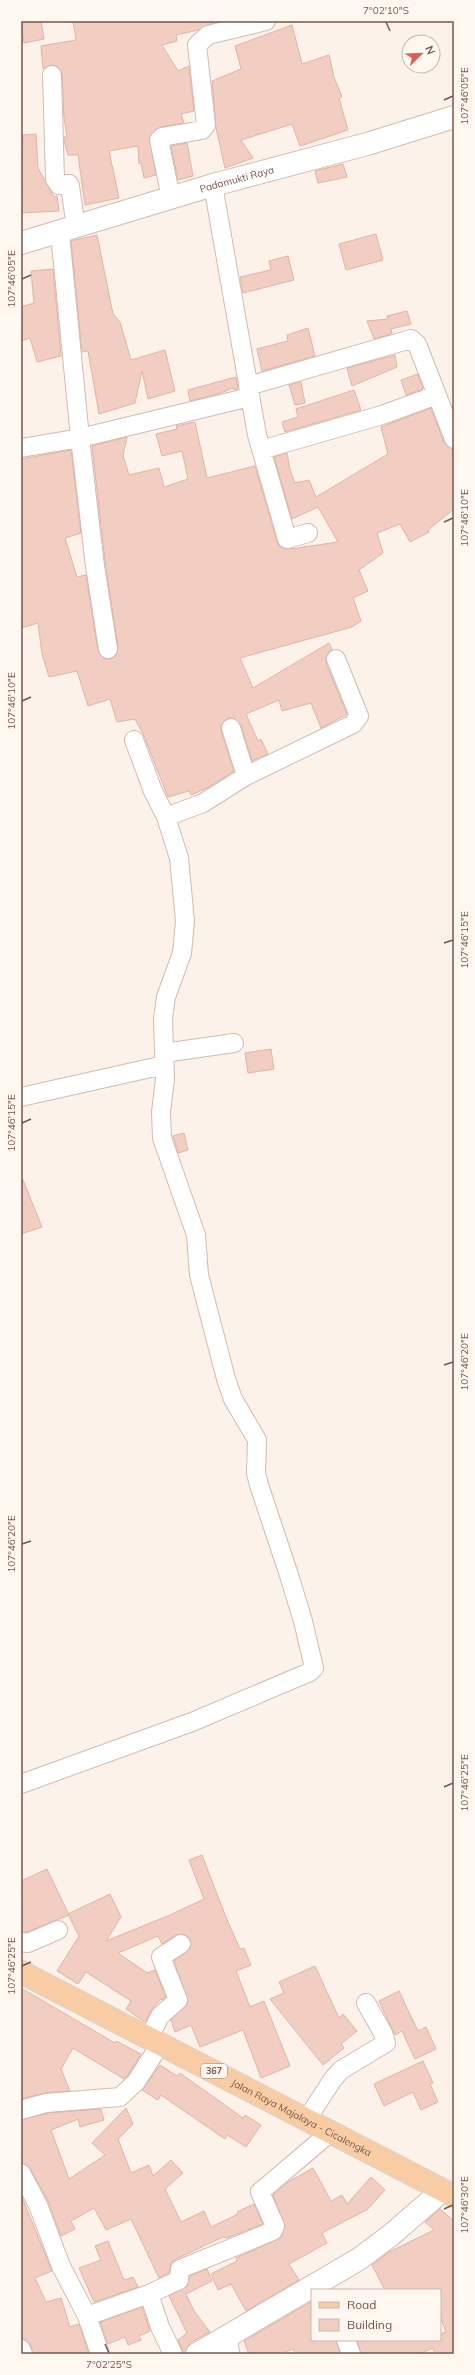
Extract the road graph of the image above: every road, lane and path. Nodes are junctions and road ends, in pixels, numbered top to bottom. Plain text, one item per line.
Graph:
1 (266, 21) edge
2 (52, 74) dead end
3 (454, 117) edge
4 (214, 185) junction
5 (171, 198) junction
6 (68, 230) junction
7 (21, 243) edge
8 (249, 392) junction
9 (437, 395) junction
10 (80, 438) junction
11 (454, 439) edge
12 (21, 448) edge
13 (261, 450) junction
14 (308, 533) dead end
15 (108, 649) dead end
16 (336, 659) dead end
17 (231, 728) dead end
18 (134, 740) dead end
19 (246, 776) junction
20 (166, 817) junction
21 (234, 1043) dead end
22 (164, 1059) junction
23 (21, 1097) edge
24 (21, 1784) edge
25 (58, 1930) dead end
26 (21, 1942) edge
27 (181, 1944) dead end
28 (21, 1972) edge
29 (366, 2003) dead end
30 (155, 2040) junction
31 (21, 2110) edge
32 (307, 2119) junction
33 (332, 2131) junction
34 (21, 2173) edge
35 (444, 2190) edge
36 (27, 2200) edge
37 (326, 2285) edge
38 (149, 2294) junction
39 (311, 2294) edge
40 (87, 2316) junction
41 (166, 2341) edge
42 (346, 2341) edge
43 (229, 2345) edge
44 (21, 2349) edge
45 (23, 2354) edge
46 (100, 2354) edge
47 (197, 2354) edge
48 (351, 2354) edge

1 - 5 street
2 - 6 street
3 - 4 street, Padamukti Raya
4 - 5 street, Padamukti Raya
4 - 8 street
5 - 6 street, Padamukti Raya
6 - 7 street, Padamukti Raya
6 - 10 street
8 - 9 street
8 - 10 street
8 - 13 street
9 - 11 street
9 - 13 street
10 - 12 street
10 - 15 street
13 - 14 street
16 - 19 street
17 - 19 street
18 - 20 street
19 - 20 street
20 - 22 street
21 - 22 street
22 - 23 street
22 - 24 street
25 - 26 street
27 - 30 street
28 - 30 main road, Jalan Raya Majalaya - Cicalengka / 367
29 - 32 street
30 - 31 street
30 - 32 main road, Jalan Raya Majalaya - Cicalengka / 367
32 - 33 main road, Jalan Raya Majalaya - Cicalengka / 367
33 - 35 main road, Jalan Raya Majalaya - Cicalengka / 367
33 - 38 street
34 - 36 street
35 - 37 street
36 - 40 street
38 - 40 street
38 - 41 street
39 - 43 street
40 - 46 street
42 - 48 street
43 - 47 street
44 - 45 street

